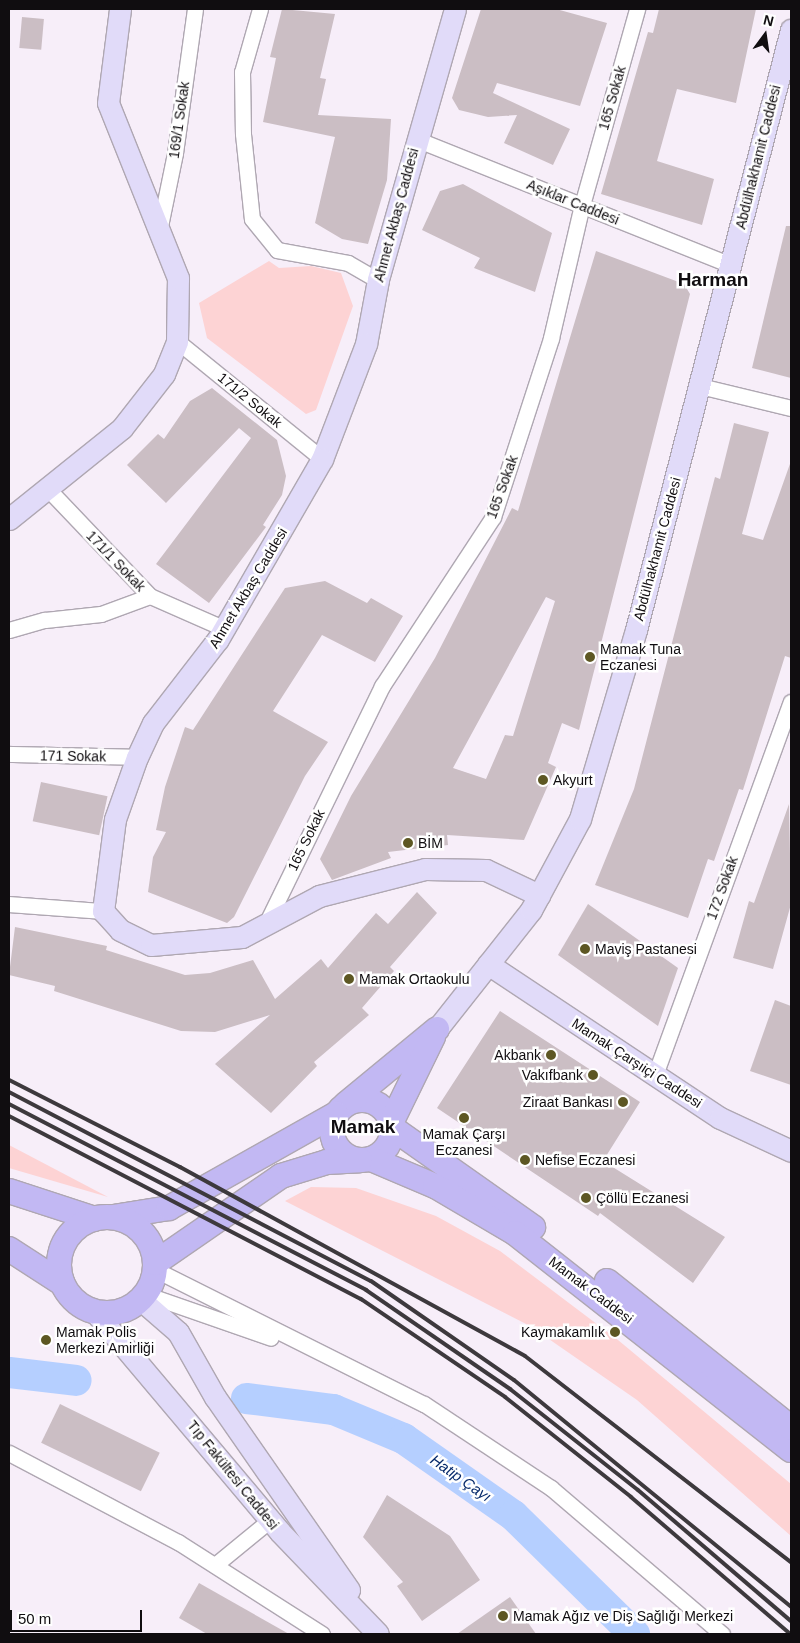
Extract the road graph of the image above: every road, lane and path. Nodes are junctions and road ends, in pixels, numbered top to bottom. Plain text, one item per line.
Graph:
1 (120, 9) edge
2 (195, 9) edge
3 (260, 9) edge
4 (455, 9) edge
5 (638, 9) edge
6 (791, 30) edge
7 (784, 82) edge
8 (416, 138) junction
9 (582, 205) junction
10 (159, 231) junction
11 (731, 265) junction
12 (378, 280) junction
13 (177, 341) junction
14 (700, 386) junction
15 (791, 408) edge
16 (322, 459) junction
17 (48, 489) junction
18 (9, 519) edge
19 (150, 596) junction
20 (223, 628) junction
21 (9, 630) edge
22 (791, 702) edge
23 (9, 754) edge
24 (137, 757) junction
25 (539, 895) junction
26 (9, 904) edge
27 (103, 911) junction
28 (266, 924) junction
29 (488, 964) junction
30 (437, 1029) junction
31 (655, 1075) junction
32 (340, 1110) junction
33 (391, 1125) junction
34 (791, 1151) edge
35 (366, 1160) junction
36 (9, 1191) edge
37 (103, 1218) junction
38 (9, 1249) edge
39 (154, 1266) junction
40 (62, 1284) junction
41 (143, 1296) junction
42 (94, 1311) junction
43 (324, 1356) junction
44 (791, 1428) edge
45 (791, 1450) edge
46 (9, 1453) edge
47 (270, 1520) junction
48 (215, 1565) junction
49 (322, 1634) edge
50 (378, 1634) edge
51 (722, 1634) edge

1 - 10 main road
2 - 10 street, 169/1 Sokak
3 - 12 street
4 - 8 main road, Ahmet Akbaş Caddesi
5 - 9 street, 165 Sokak
6 - 7 main road, Abdülhakhamit Caddesi
7 - 11 main road, Abdülhakhamit Caddesi
8 - 9 street, Aşıklar Caddesi
8 - 12 main road, Ahmet Akbaş Caddesi
9 - 11 street, Aşıklar Caddesi
9 - 28 street, 165 Sokak
10 - 13 main road
11 - 14 main road, Abdülhakhamit Caddesi
12 - 16 main road, Ahmet Akbaş Caddesi
13 - 16 street, 171/2 Sokak
13 - 17 main road
14 - 15 street
14 - 25 main road, Abdülhakhamit Caddesi
16 - 20 main road, Ahmet Akbaş Caddesi
17 - 18 main road
17 - 19 street, 171/1 Sokak
19 - 20 street, 171/1 Sokak
19 - 21 street
20 - 24 main road, Ahmet Akbaş Caddesi
22 - 31 street, 172 Sokak
23 - 24 street, 171 Sokak
24 - 27 main road, Ahmet Akbaş Caddesi
25 - 28 main road
25 - 29 main road, Abdülhakhamit Caddesi
26 - 27 street
27 - 28 main road
29 - 30 main road, Abdülhakhamit Caddesi
29 - 31 main road, Mamak Çarşıiçi Caddesi
30 - 32 main road
30 - 33 main road
31 - 34 main road, Mamak Çarşıiçi Caddesi
32 - 33 main road
32 - 35 main road
32 - 37 main road
33 - 35 main road
33 - 44 main road, Mamak Caddesi
35 - 39 main road, Mamak Caddesi
35 - 45 main road, Mamak Caddesi
36 - 37 main road
37 - 39 main road
37 - 40 main road
38 - 40 main road
39 - 41 main road
39 - 43 street
40 - 42 main road
41 - 42 main road
41 - 43 street
41 - 50 main road, Tıp Fakültesi Caddesi
42 - 47 main road, Tıp Fakültesi Caddesi
43 - 51 street
46 - 48 street
47 - 48 street
47 - 50 main road, Tıp Fakültesi Caddesi
48 - 49 street

